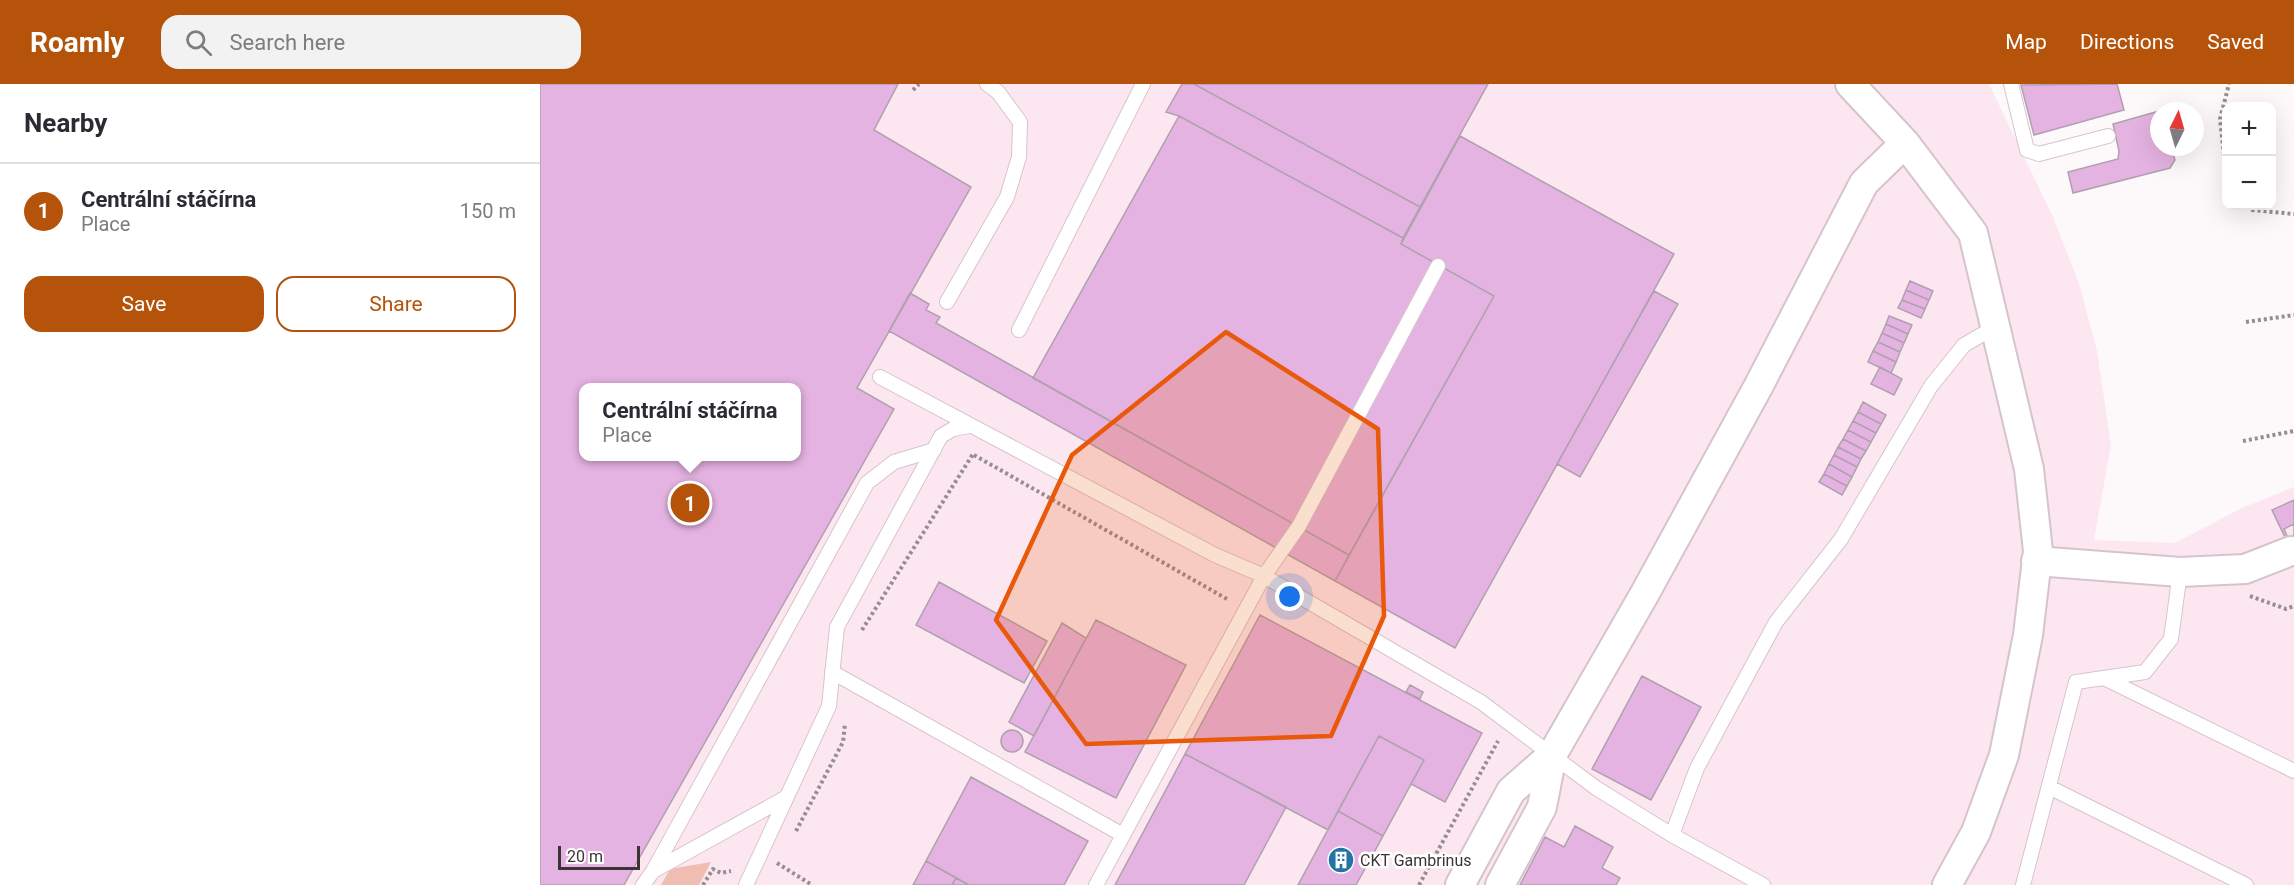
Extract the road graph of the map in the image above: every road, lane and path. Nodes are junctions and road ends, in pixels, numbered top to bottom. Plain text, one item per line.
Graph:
1 (919, 84) edge
2 (987, 84) edge
3 (1143, 84) edge
4 (1850, 84) edge
5 (2011, 84) edge
6 (2229, 84) edge
7 (913, 90) dead end
8 (2108, 136) dead end
9 (1905, 144) junction
10 (2224, 156) edge
11 (2252, 210) edge
12 (2294, 214) edge
13 (1438, 266) dead end
14 (946, 302) dead end
15 (2294, 315) edge
16 (2246, 322) dead end
17 (1995, 327) junction
18 (1019, 330) dead end
19 (880, 377) dead end
20 (969, 426) junction
21 (2294, 431) edge
22 (2243, 441) dead end
23 (934, 450) junction
24 (974, 455) dead end
25 (2291, 551) dead end
26 (2036, 561) junction
27 (2180, 572) junction
28 (1264, 576) junction
29 (2244, 594) dead end
30 (1248, 604) junction
31 (2294, 606) edge
32 (832, 672) junction
33 (2104, 678) junction
34 (1492, 731) dead end
35 (1552, 755) junction
36 (2294, 771) edge
37 (2049, 787) junction
38 (787, 797) junction
39 (1123, 835) junction
40 (1672, 835) junction
41 (779, 864) dead end
42 (653, 871) junction
43 (643, 885) edge
44 (746, 885) edge
45 (812, 885) edge
46 (1096, 885) edge
47 (1419, 885) edge
48 (1460, 885) edge
49 (1500, 885) edge
50 (1763, 885) edge
51 (1947, 885) edge
52 (2023, 885) edge
53 (2246, 885) edge

1 - 7 path
2 - 14 lane
3 - 18 lane
4 - 9 street
5 - 8 lane
6 - 10 path
9 - 17 street
9 - 35 street
11 - 12 path
13 - 28 lane
15 - 16 path
17 - 26 street
17 - 40 lane
19 - 20 lane
20 - 23 lane
20 - 28 lane
21 - 22 path
23 - 32 lane
23 - 42 lane
24 - 30 path
25 - 27 street
26 - 27 street
26 - 51 street
27 - 33 lane
28 - 30 lane
28 - 35 lane
29 - 31 path
30 - 39 lane
32 - 38 lane
32 - 39 lane
33 - 36 lane
33 - 37 lane
34 - 47 path
35 - 40 lane
35 - 48 street
35 - 49 street
37 - 52 lane
37 - 53 lane
38 - 42 lane
38 - 44 lane
39 - 46 lane
40 - 50 lane
41 - 45 path
42 - 43 lane

